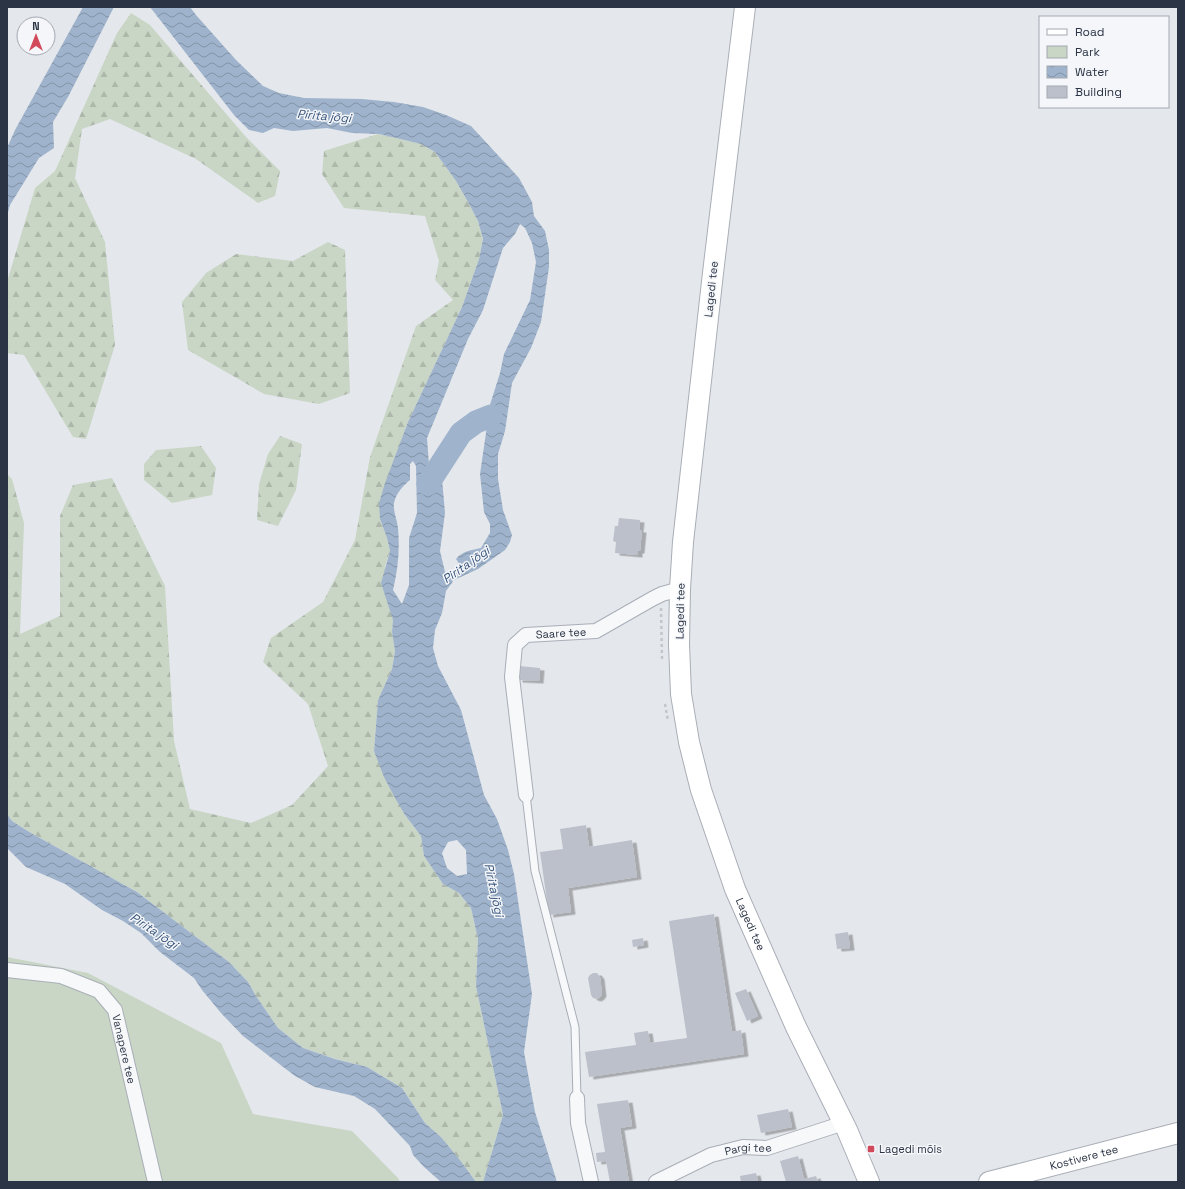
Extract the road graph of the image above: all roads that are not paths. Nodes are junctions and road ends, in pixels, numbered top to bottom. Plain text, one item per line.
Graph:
1 (746, 7) edge
2 (671, 591) junction
3 (526, 795) joint
4 (7, 970) edge
5 (577, 1098) joint
6 (844, 1123) junction
7 (1178, 1133) edge
8 (155, 1182) edge
9 (591, 1182) edge
10 (656, 1182) edge
11 (869, 1182) edge
12 (989, 1182) edge

1 - 2 street, Lagedi tee
2 - 3 street, Saare tee
2 - 6 street, Lagedi tee
3 - 5 lane
4 - 8 street, Vanapere tee
5 - 9 street
6 - 10 street, Pargi tee
6 - 11 street, Lagedi tee
7 - 12 street, Kostivere tee

